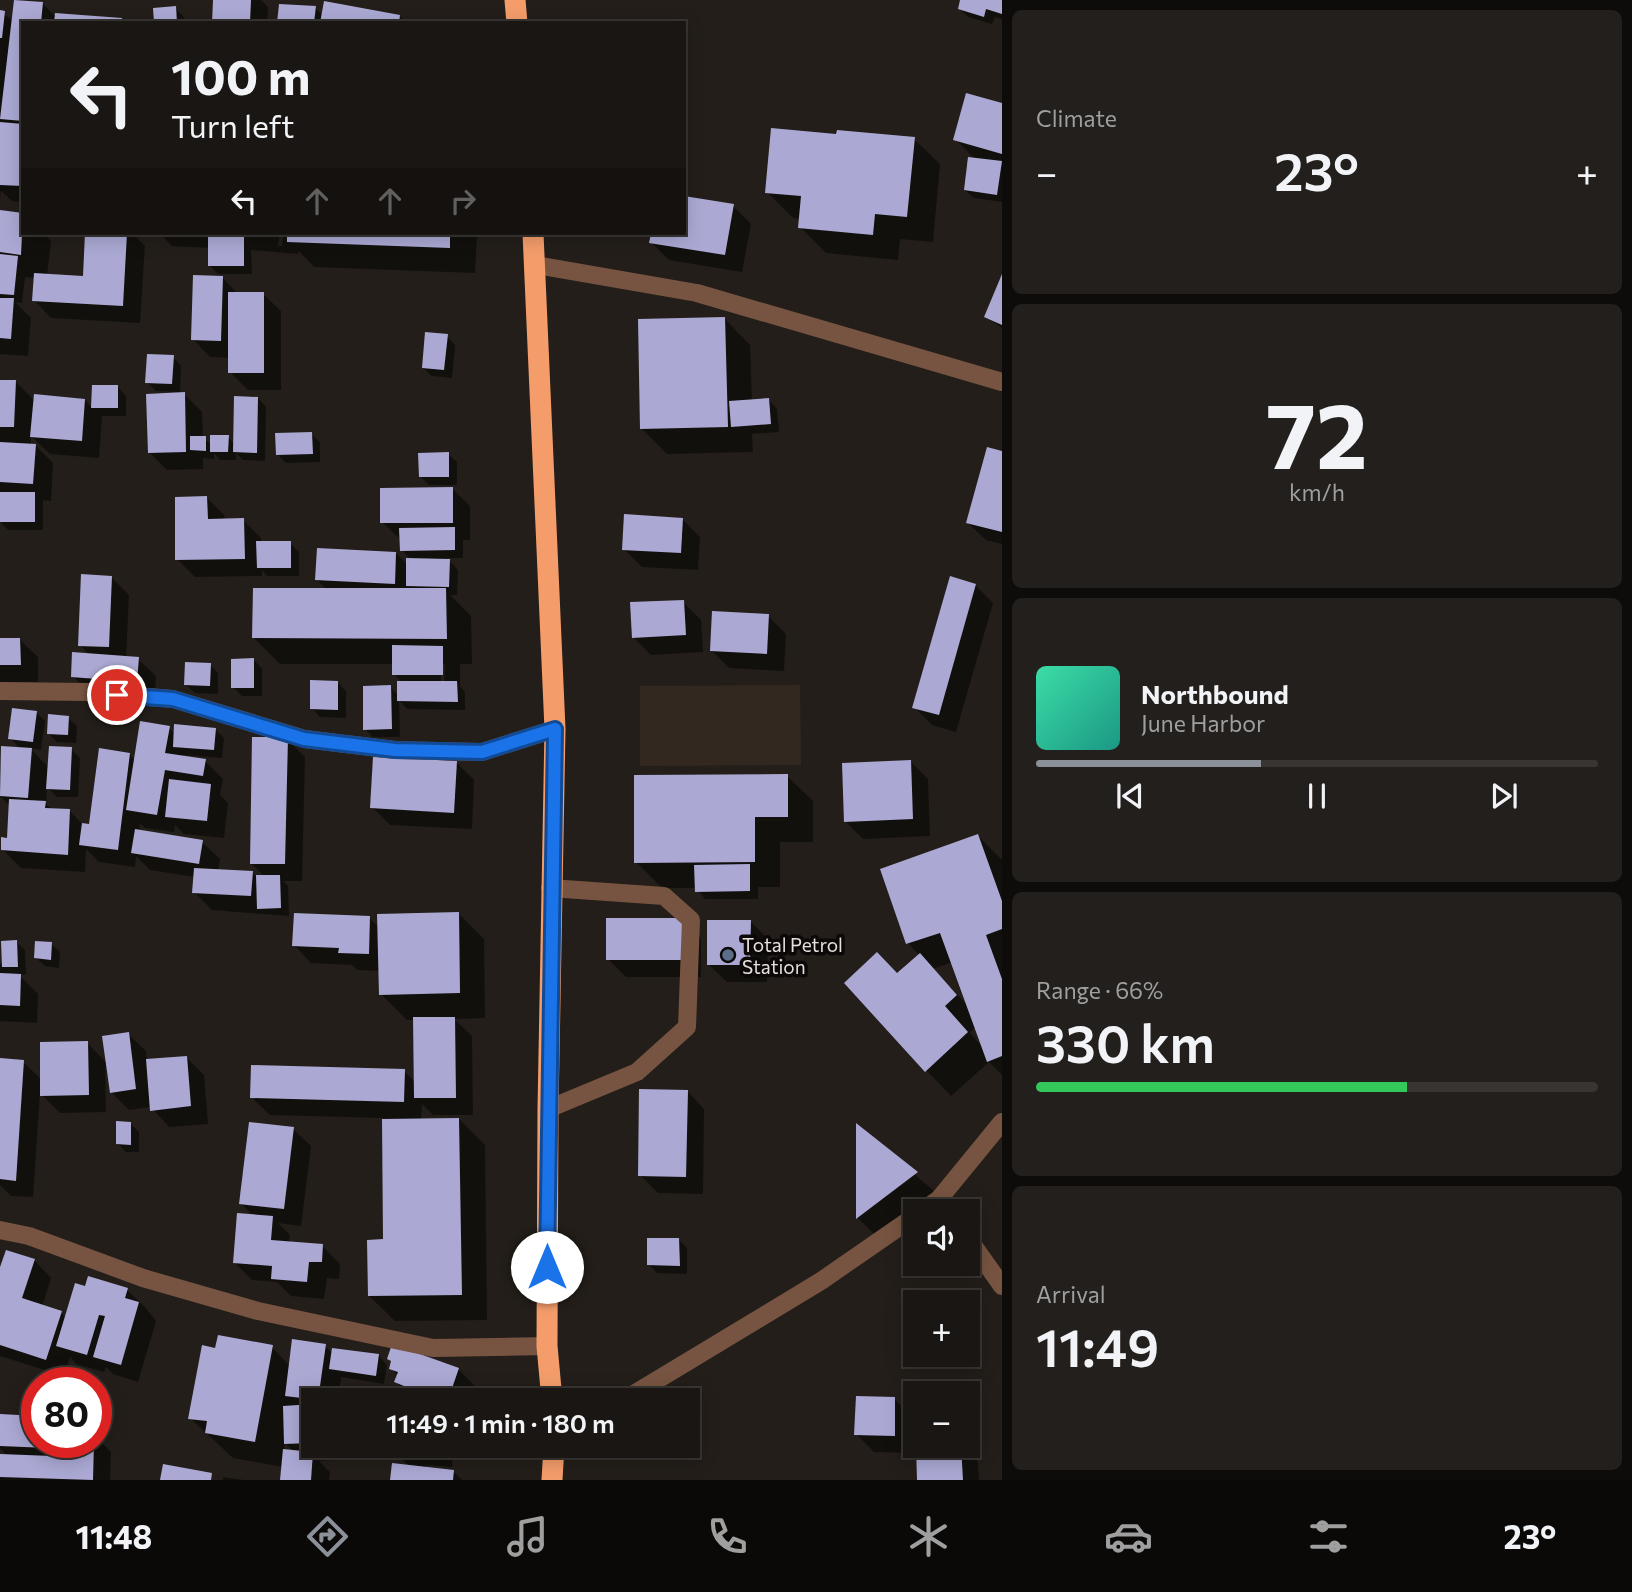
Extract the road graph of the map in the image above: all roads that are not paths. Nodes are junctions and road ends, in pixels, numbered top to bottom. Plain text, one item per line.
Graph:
1 (515, 0) edge
2 (517, 21) edge
3 (533, 235) edge
4 (536, 265) junction
5 (1002, 382) edge
6 (0, 691) edge
7 (555, 729) junction
8 (550, 888) junction
9 (548, 1109) junction
10 (1002, 1122) edge
11 (948, 1199) edge
12 (903, 1224) edge
13 (0, 1230) edge
14 (980, 1255) edge
15 (1002, 1286) edge
16 (547, 1346) junction
17 (551, 1388) edge
18 (644, 1388) edge
19 (553, 1458) edge
20 (552, 1480) edge

1 - 2 highway
3 - 4 highway
4 - 5 street
4 - 7 highway
6 - 7 street
7 - 8 highway
8 - 9 highway
8 - 9 street
9 - 16 highway
10 - 11 street
12 - 18 street
13 - 16 street
14 - 15 street
16 - 17 highway
19 - 20 highway

